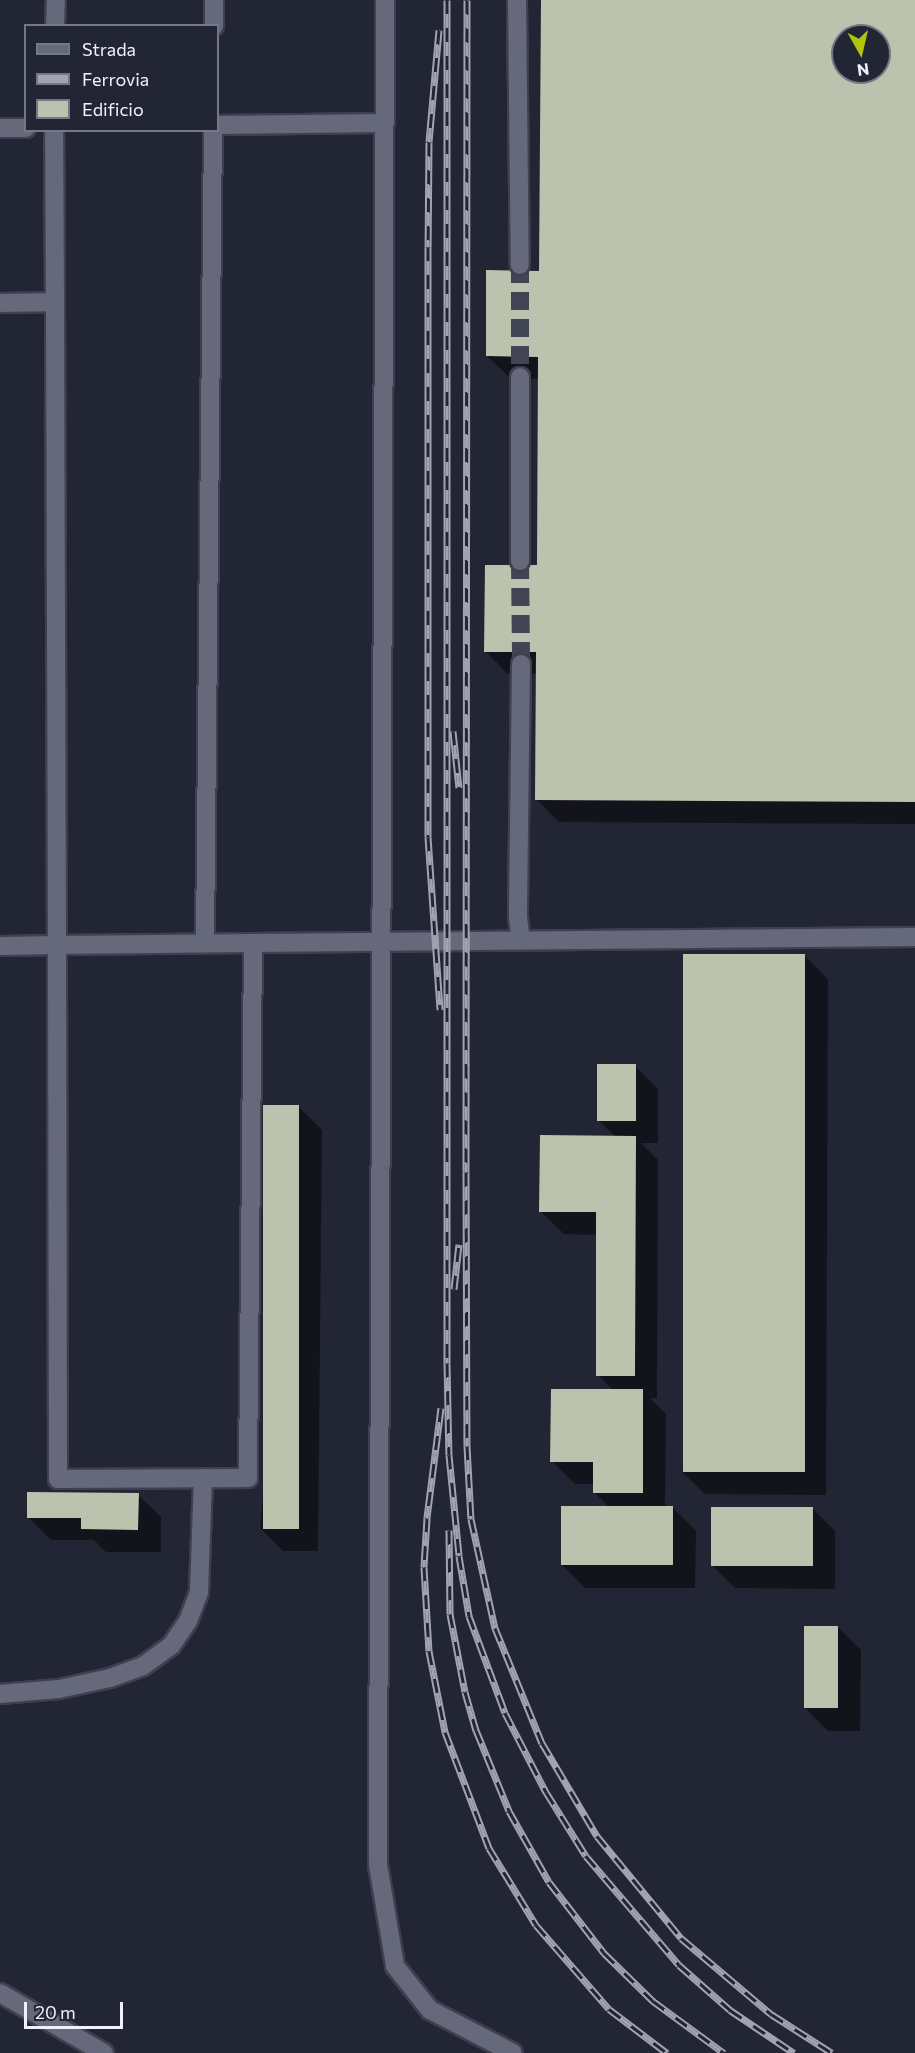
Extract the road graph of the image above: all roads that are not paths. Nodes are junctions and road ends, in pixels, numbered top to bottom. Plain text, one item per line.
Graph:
1 (56, 0) edge
2 (214, 0) edge
3 (385, 0) edge
4 (517, 0) edge
5 (55, 24) edge
6 (214, 24) edge
7 (384, 123) junction
8 (219, 125) edge
9 (0, 128) edge
10 (24, 128) edge
11 (54, 132) edge
12 (213, 132) edge
13 (519, 265) tunnel mouth
14 (55, 302) junction
15 (0, 303) edge
16 (520, 377) tunnel mouth
17 (520, 561) tunnel mouth
18 (520, 664) tunnel mouth
19 (915, 937) edge
20 (521, 940) junction
21 (382, 942) junction
22 (205, 943) junction
23 (253, 943) junction
24 (57, 945) junction
25 (0, 946) edge
26 (203, 1478) junction
27 (0, 1694) edge
28 (0, 1993) edge
29 (104, 2053) edge
30 (513, 2053) edge

1 - 5 street
2 - 6 street
3 - 7 street
4 - 13 street
7 - 8 street
7 - 21 street
9 - 10 street
11 - 14 street
12 - 22 street
14 - 15 street
14 - 24 street
16 - 17 street
18 - 20 street
19 - 20 street
20 - 21 street
21 - 23 street
21 - 30 street
22 - 23 street
22 - 24 street
23 - 26 street
24 - 25 street
24 - 26 street
26 - 27 street
28 - 29 street

